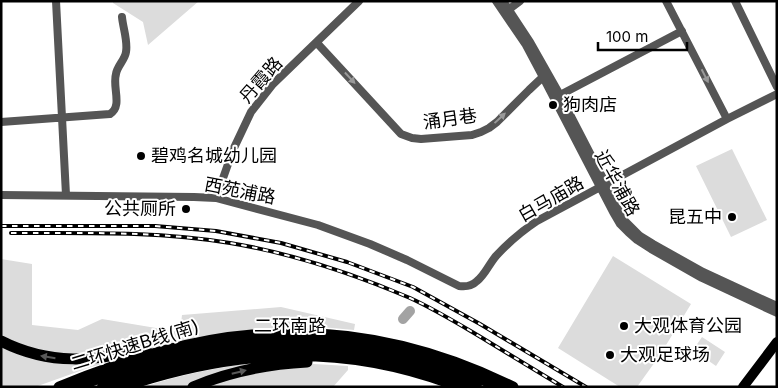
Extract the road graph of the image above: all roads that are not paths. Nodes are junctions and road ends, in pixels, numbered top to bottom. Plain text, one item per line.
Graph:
1 (56, 1) edge
2 (359, 1) edge
3 (496, 1) edge
4 (502, 1) edge
5 (520, 1) edge
6 (666, 1) edge
7 (735, 1) edge
8 (508, 10) junction
9 (122, 17) dead end
10 (682, 31) junction
11 (316, 43) junction
12 (545, 75) junction
13 (777, 87) edge
14 (777, 94) edge
15 (560, 95) junction
16 (62, 118) junction
17 (727, 119) junction
18 (1, 122) edge
19 (603, 186) junction
20 (1, 195) edge
21 (66, 195) junction
22 (216, 198) junction
23 (459, 286) joint
24 (777, 306) edge
25 (777, 313) edge
26 (252, 335) junction
27 (1, 341) edge
28 (777, 342) edge
29 (413, 371) junction
30 (78, 386) edge
31 (104, 386) edge
32 (59, 387) edge
33 (122, 387) edge
34 (192, 387) edge
35 (460, 387) edge
36 (477, 387) edge
37 (498, 387) edge
38 (513, 387) edge
39 (744, 387) edge

1 - 16 street
2 - 11 street, 丹霞路
3 - 12 street, 近华浦路
4 - 8 street, 近华浦路
5 - 8 street
6 - 10 street
7 - 13 street
8 - 12 street, 近华浦路
9 - 16 street
10 - 15 street
10 -> 17 street
11 -> 12 street, 涌月巷
11 - 22 street, 丹霞路
12 - 15 street, 近华浦路
12 - 19 street, 近华浦路
14 - 17 street, 白马庙路
15 - 19 street, 近华浦路
16 - 18 street
16 - 21 street
17 - 19 street, 白马庙路
19 - 23 street, 白马庙路
19 - 24 street, 近华浦路
19 - 25 street, 近华浦路
20 - 21 street, 西苑浦路
21 - 22 street, 西苑浦路
22 - 23 street, 西苑浦路
26 -> 27 highway
26 - 32 highway, 二环快速B线(南)
26 - 38 highway, 二环快速B线(南)
28 - 39 main road
29 - 33 highway
34 -> 29 highway
29 - 35 highway
30 - 37 main road, 二环南路
31 - 36 main road, 二环南路

